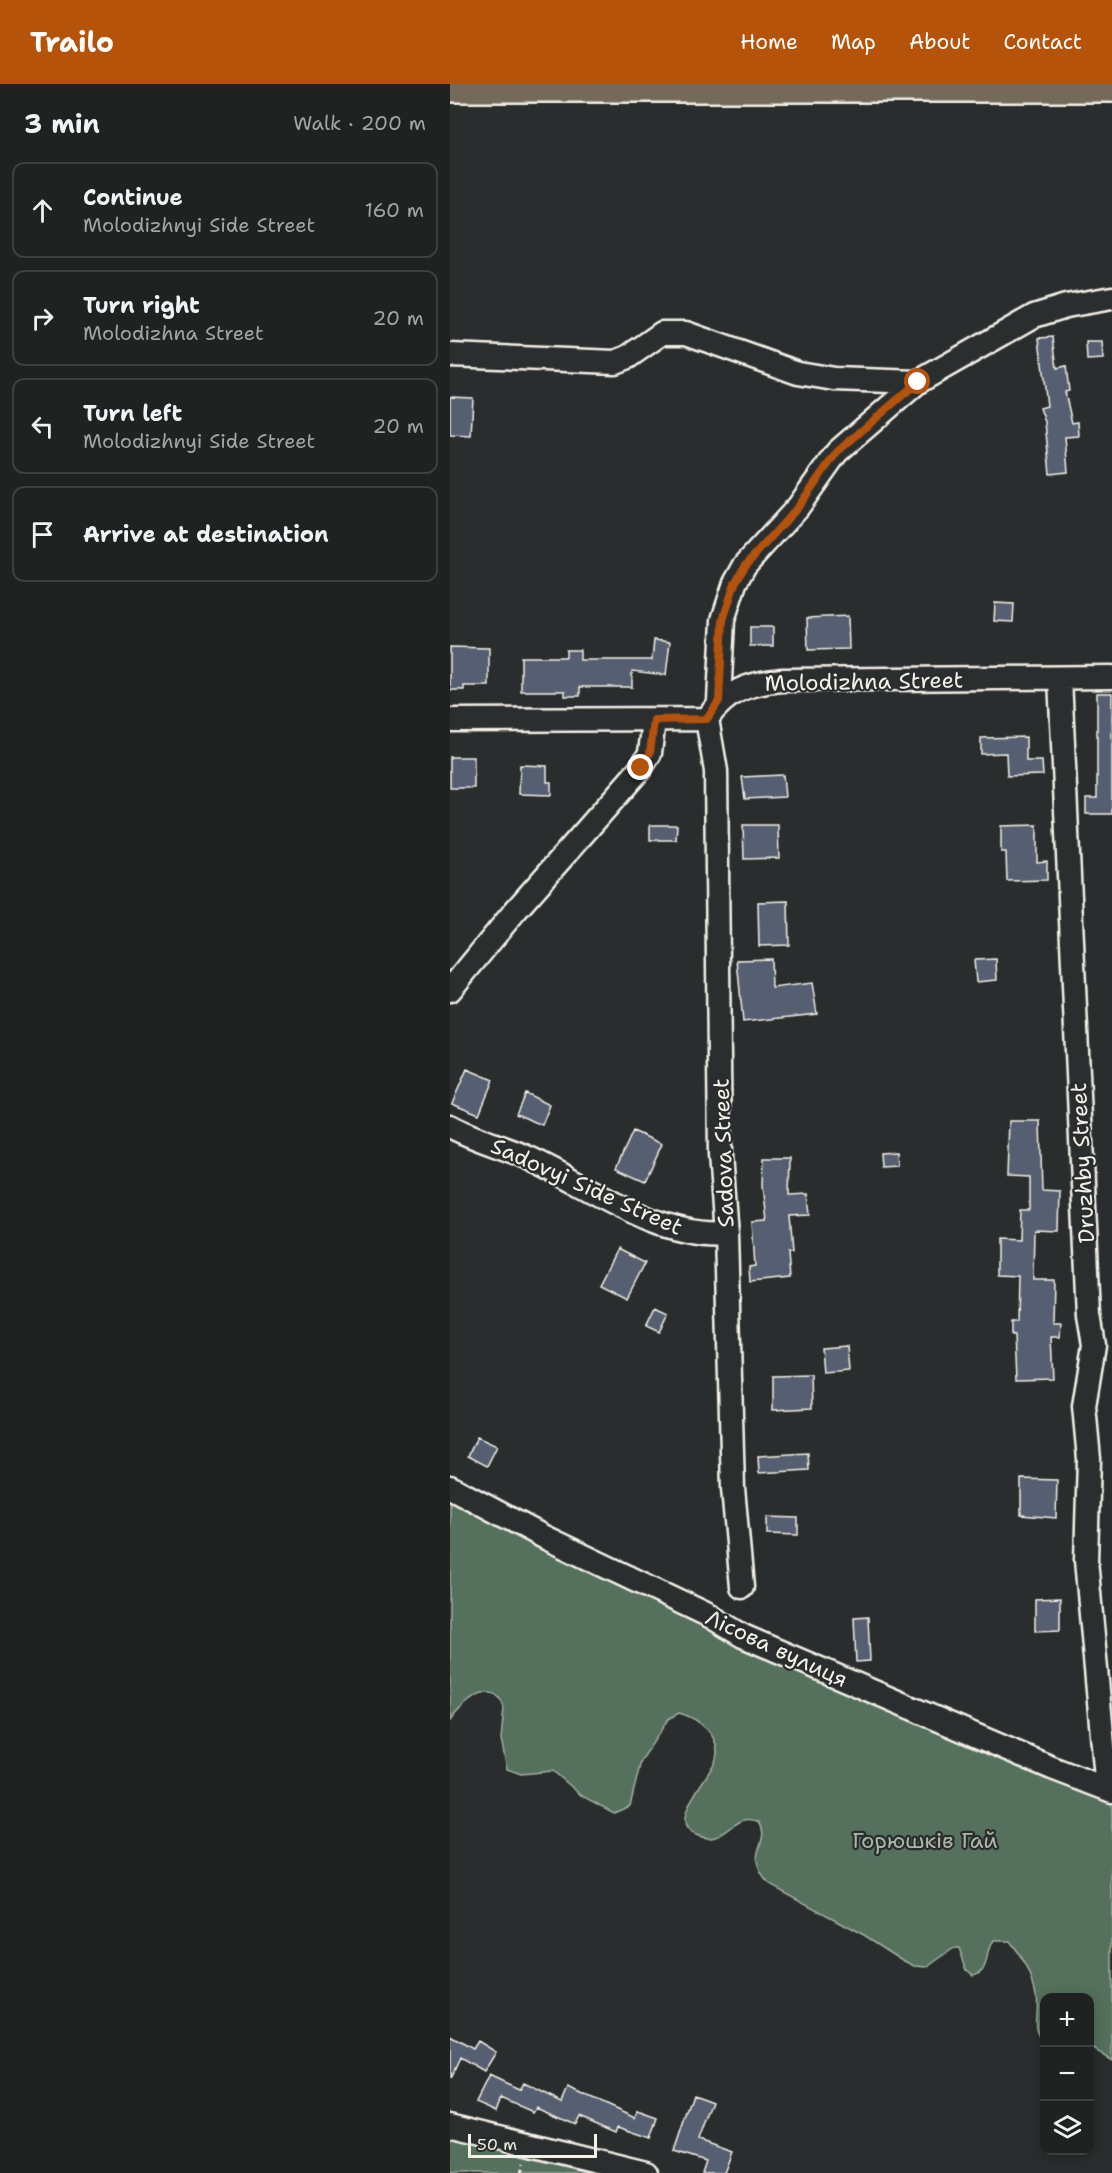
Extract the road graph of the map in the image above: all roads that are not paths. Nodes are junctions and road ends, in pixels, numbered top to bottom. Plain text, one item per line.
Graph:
1 (450, 85) edge
2 (1112, 85) edge
3 (1112, 298) edge
4 (450, 356) edge
5 (918, 382) junction
6 (1112, 677) edge
7 (1060, 678) junction
8 (713, 710) junction
9 (450, 720) edge
10 (654, 720) junction
11 (450, 990) edge
12 (450, 1126) edge
13 (726, 1233) junction
14 (450, 1487) edge
15 (742, 1587) dead end
16 (1109, 1790) edge
17 (450, 2125) edge
18 (646, 2173) edge

1 - 2 highway
3 - 5 street, Sadova Street
4 - 5 street
5 - 8 street, Sadova Street
6 - 7 street, Molodizhna Street
7 - 8 street, Molodizhna Street
7 - 16 street, Druzhby Street
8 - 10 street, Molodizhna Street
8 - 13 street, Sadova Street
9 - 10 street, Molodizhna Street
10 - 11 street
12 - 13 street, Sadovyi Side Street
13 - 15 street, Sadova Street
14 - 16 street, Лісова вулиця
17 - 18 street

